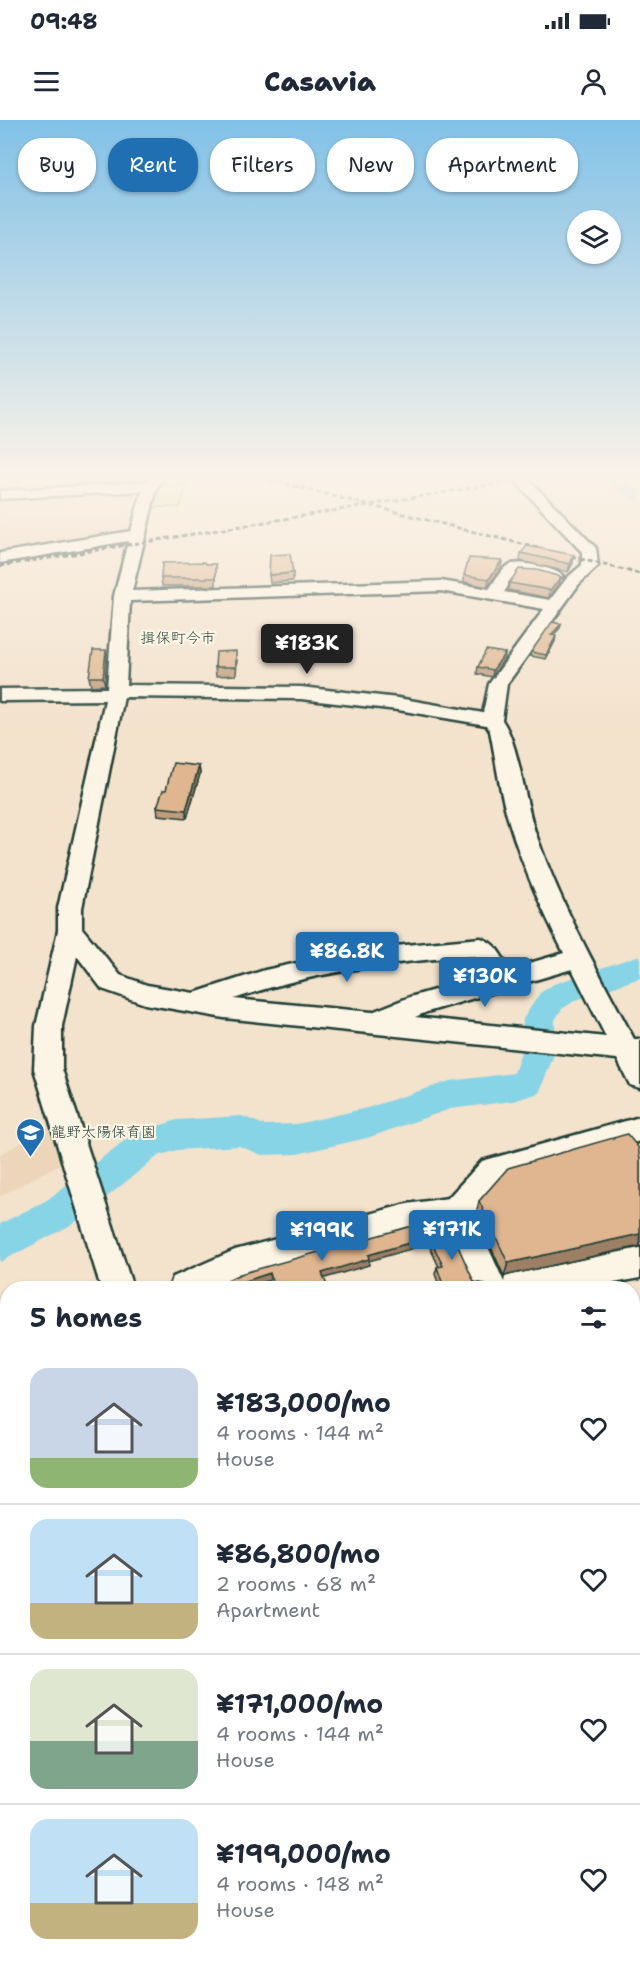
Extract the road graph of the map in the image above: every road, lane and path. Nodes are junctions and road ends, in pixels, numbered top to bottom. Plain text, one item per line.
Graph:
1 (130, 564) edge
2 (590, 564) edge
3 (573, 581) junction
4 (494, 594) junction
5 (122, 596) junction
6 (555, 606) junction
7 (116, 693) junction
8 (0, 695) edge
9 (492, 720) junction
10 (70, 930) junction
11 (579, 958) junction
12 (502, 980) junction
13 (196, 1003) junction
14 (378, 1021) junction
15 (633, 1050) edge
16 (640, 1077) edge
17 (640, 1129) edge
18 (456, 1211) junction
19 (640, 1263) edge
20 (115, 1281) edge
21 (200, 1281) edge
22 (487, 1281) edge
23 (551, 1281) edge

1 - 5 street
2 - 3 street
3 - 4 street
3 - 6 street
4 - 5 street
4 - 6 street
5 - 7 street
6 - 9 street
7 - 8 street
7 - 9 street
7 - 10 street
9 - 11 street
10 - 13 street
10 - 20 street
11 - 12 street
11 - 15 street
12 - 13 street
12 - 14 street
13 - 14 street
14 - 15 street
15 - 16 street
17 - 18 street
18 - 21 street
18 - 22 street
19 - 23 street

